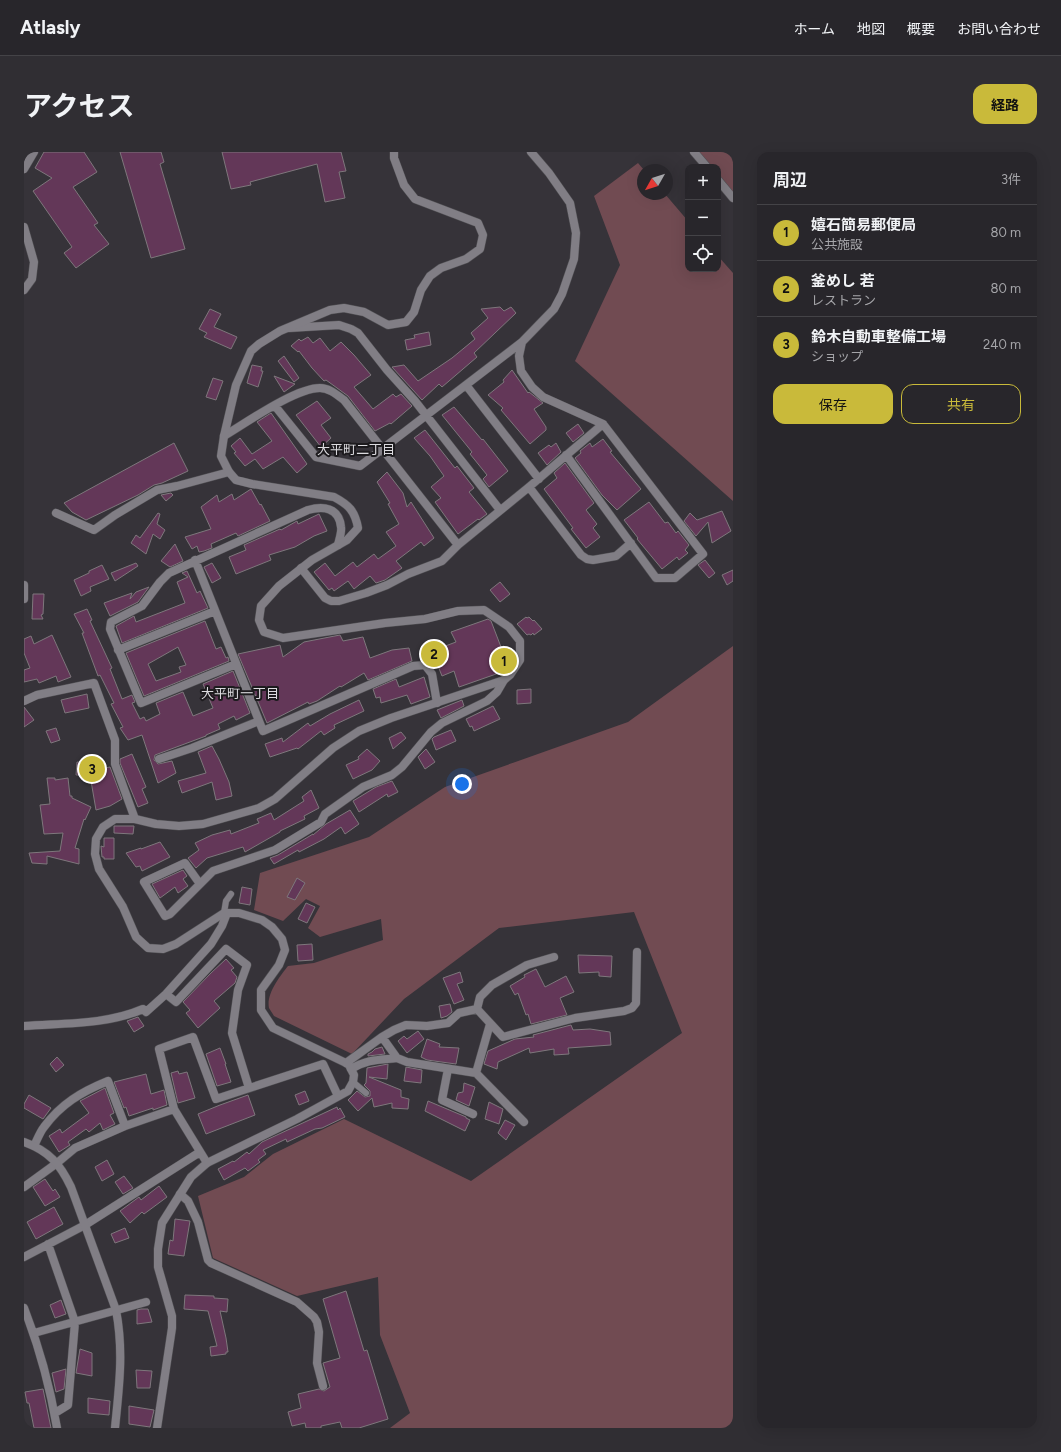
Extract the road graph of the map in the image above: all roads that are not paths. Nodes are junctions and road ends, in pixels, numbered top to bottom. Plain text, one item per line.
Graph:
1 (34, 152) edge
2 (394, 152) edge
3 (531, 152) edge
4 (694, 152) edge
5 (704, 164) edge
6 (24, 169) edge
7 (721, 184) edge
8 (733, 198) edge
9 (24, 227) edge
10 (24, 290) edge
11 (288, 328) junction
12 (522, 342) junction
13 (466, 385) junction
14 (274, 406) junction
15 (426, 416) junction
16 (602, 424) junction
17 (224, 436) junction
18 (383, 449) junction
19 (566, 455) junction
20 (229, 472) junction
21 (539, 479) junction
22 (529, 487) junction
23 (500, 510) junction
24 (56, 513) dead end
25 (631, 542) junction
26 (338, 545) junction
27 (458, 545) junction
28 (196, 560) junction
29 (301, 568) junction
30 (24, 585) edge
31 (24, 599) edge
32 (215, 611) junction
33 (118, 650) junction
34 (236, 664) junction
35 (504, 680) junction
36 (24, 701) edge
37 (437, 703) junction
38 (259, 720) junction
39 (159, 760) dead end
40 (135, 819) junction
41 (200, 884) junction
42 (231, 894) dead end
43 (225, 913) junction
44 (637, 952) dead end
45 (554, 957) dead end
46 (166, 994) junction
47 (477, 1009) junction
48 (490, 1024) junction
49 (24, 1026) edge
50 (382, 1037) junction
51 (397, 1058) junction
52 (348, 1066) junction
53 (448, 1069) junction
54 (476, 1073) junction
55 (353, 1082) junction
56 (249, 1088) junction
57 (366, 1093) dead end
58 (338, 1096) junction
59 (174, 1109) junction
60 (473, 1114) dead end
61 (524, 1122) dead end
62 (125, 1126) junction
63 (24, 1142) edge
64 (34, 1146) junction
65 (200, 1152) junction
66 (57, 1163) junction
67 (207, 1163) junction
68 (24, 1187) edge
69 (180, 1194) junction
70 (85, 1225) junction
71 (48, 1244) junction
72 (24, 1257) edge
73 (146, 1302) dead end
74 (24, 1308) edge
75 (116, 1310) junction
76 (76, 1322) junction
77 (34, 1333) junction
78 (323, 1386) dead end
79 (55, 1413) junction
80 (57, 1428) edge
81 (115, 1428) edge
82 (156, 1428) edge

1 - 6 street
2 - 11 street
3 - 12 street
4 - 5 street
7 - 8 street
9 - 10 street
11 - 15 street
11 - 17 street
12 - 13 street
12 - 16 street
13 - 15 street
13 - 21 street
14 - 17 street
14 - 18 street
14 - 18 street
15 - 18 street
15 - 23 street
16 - 19 street
16 - 25 street
17 - 20 street
18 - 27 street
19 - 21 street
19 - 25 street
20 - 24 street
20 - 26 street
21 - 22 street
22 - 23 street
22 - 25 street
23 - 27 street
26 - 28 street
26 - 29 street
27 - 29 street
28 - 32 street
28 - 33 street
29 - 35 street
30 - 31 street
32 - 33 street
32 - 34 street
33 - 34 street
34 - 38 street
35 - 37 street
35 - 41 street
36 - 40 street
37 - 38 street
37 - 40 street
38 - 39 street
40 - 43 street
41 - 41 street
42 - 43 lane
43 - 46 street
43 - 52 street
44 - 48 street
45 - 47 street
46 - 49 street
46 - 56 street
47 - 48 street
47 - 50 street
48 - 54 street
50 - 51 street
50 - 52 street
51 - 52 street
51 - 53 street
52 - 55 street
53 - 54 street
53 - 60 street
54 - 61 street
55 - 57 lane
55 - 58 street
56 - 58 street
56 - 59 street
58 - 67 street
59 - 62 street
59 - 65 street
62 - 64 street
62 - 66 street
63 - 64 street
64 - 66 street
65 - 67 street
65 - 70 street
66 - 68 street
66 - 70 street
67 - 69 street
69 - 78 street
69 - 82 street
70 - 71 street
70 - 75 street
71 - 72 street
71 - 76 street
73 - 75 street
74 - 77 street
75 - 76 street
75 - 81 street
76 - 77 street
76 - 79 street
77 - 79 street
79 - 80 street

